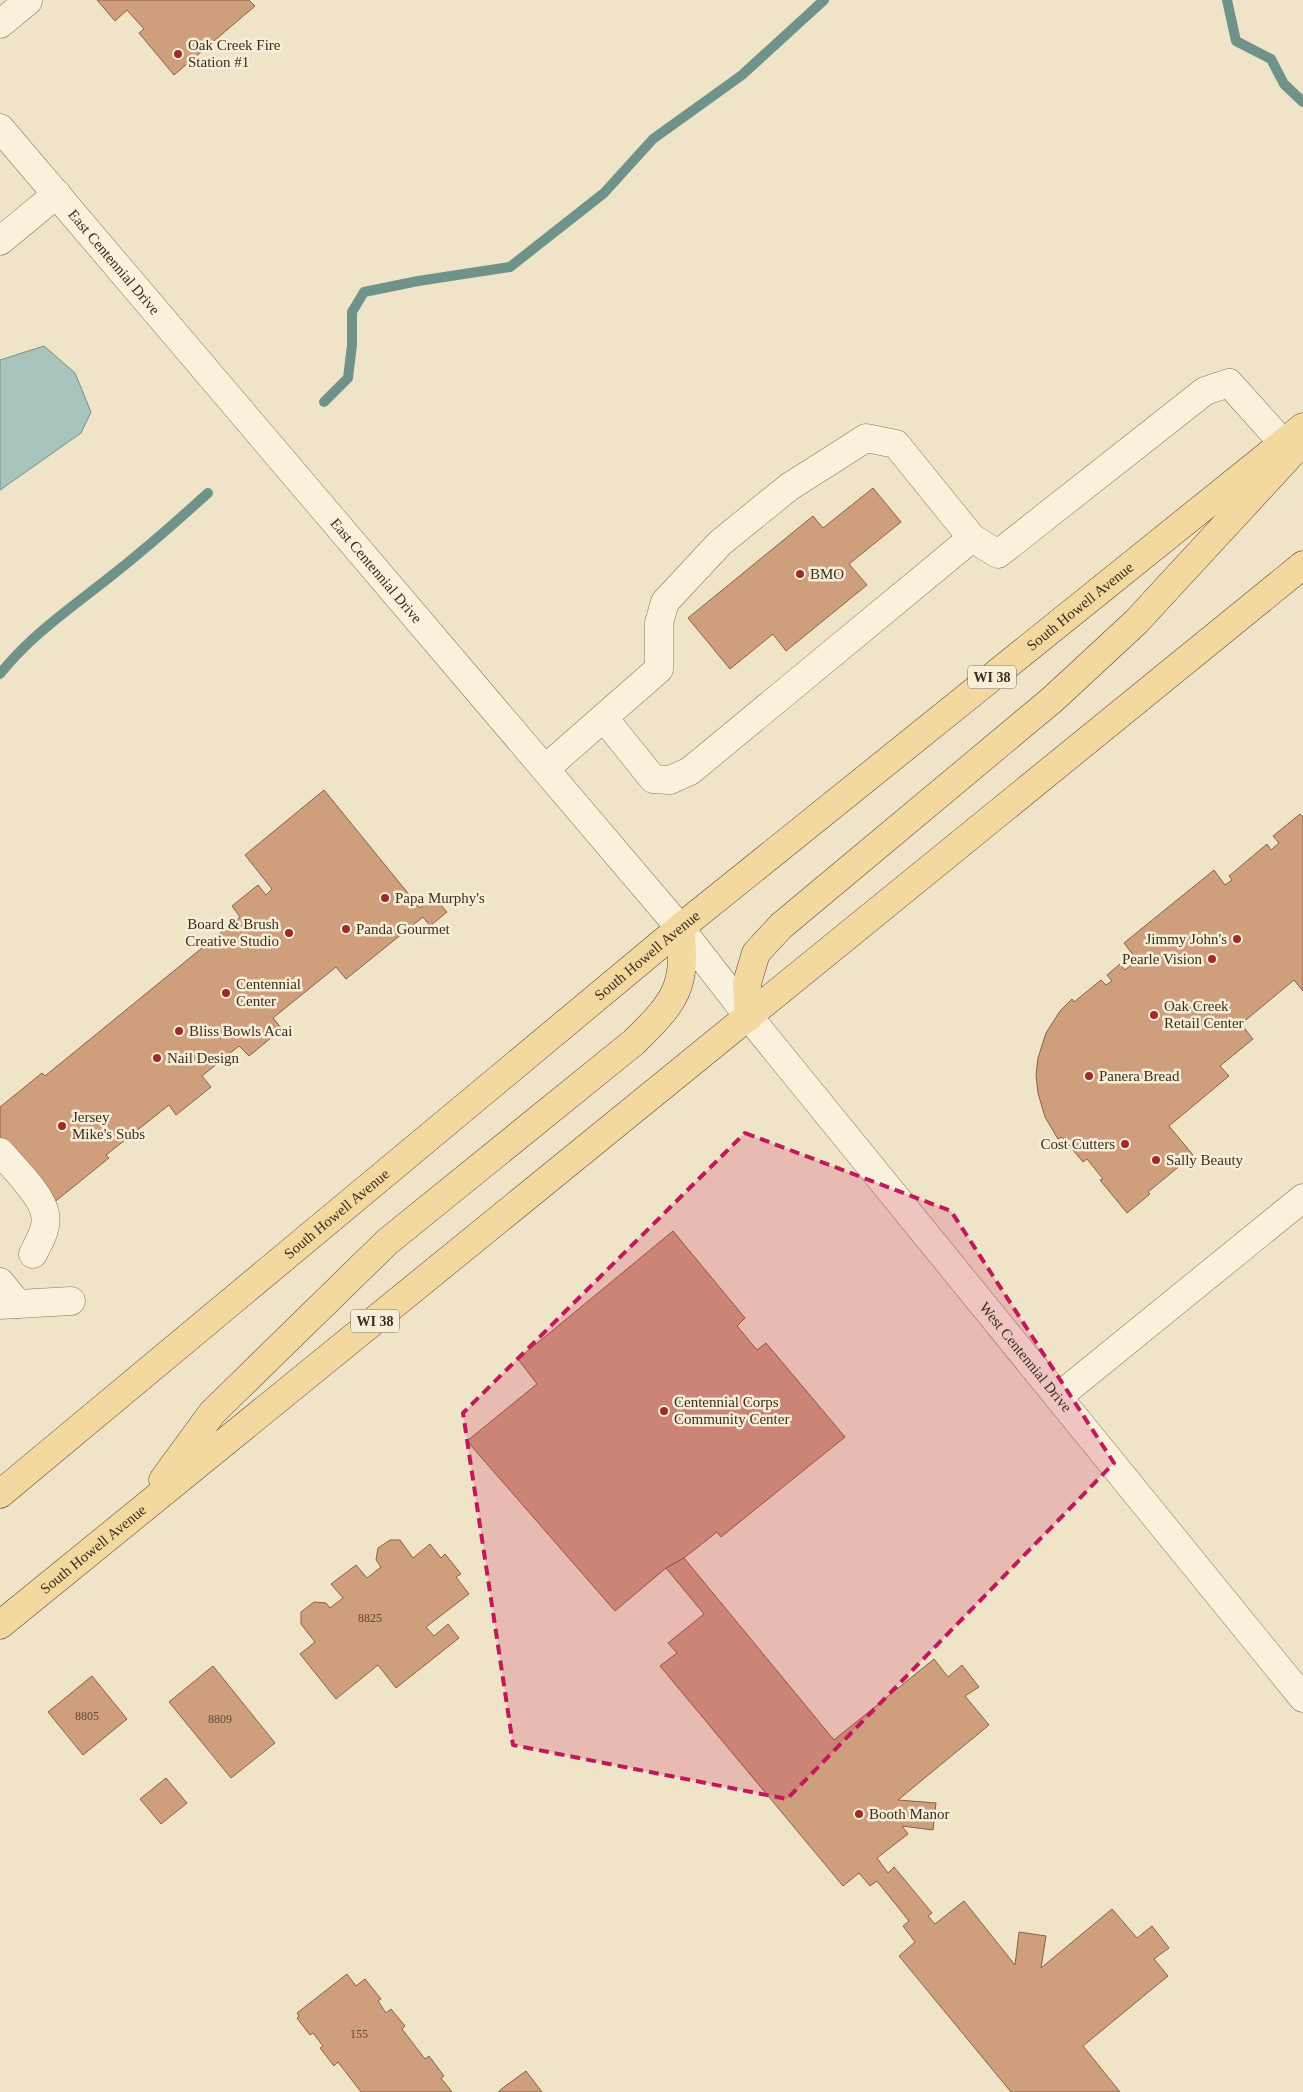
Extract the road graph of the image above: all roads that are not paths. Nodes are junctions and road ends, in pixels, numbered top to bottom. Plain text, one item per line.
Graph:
1 (28, 1) edge
2 (0, 24) edge
3 (0, 128) edge
4 (57, 194) junction
5 (0, 241) edge
6 (1295, 441) edge
7 (972, 538) junction
8 (1303, 565) edge
9 (604, 718) junction
10 (545, 769) junction
11 (680, 928) junction
12 (749, 1017) junction
13 (0, 1152) edge
14 (1303, 1198) edge
15 (33, 1254) dead end
16 (0, 1282) edge
17 (71, 1301) dead end
18 (9, 1304) edge
19 (1058, 1397) junction
20 (0, 1494) edge
21 (140, 1511) junction
22 (0, 1625) edge
23 (1303, 1698) edge

1 - 2 street
3 - 4 street, East Centennial Drive
4 - 5 street
4 - 10 street, East Centennial Drive
6 - 7 street
6 - 11 main road, South Howell Avenue / WI 38
6 - 12 main road
7 - 9 street
7 - 9 street
8 - 12 main road, South Howell Avenue / WI 38
9 - 10 street
10 - 11 street, East Centennial Drive
11 - 12 street, East Centennial Drive
11 - 20 main road, South Howell Avenue / WI 38
11 - 21 main road
12 - 19 street, West Centennial Drive
12 - 21 main road, South Howell Avenue / WI 38
13 - 15 street
14 - 19 street
16 - 18 street
17 - 18 street
19 - 23 street, West Centennial Drive
21 - 22 main road, South Howell Avenue / WI 38

